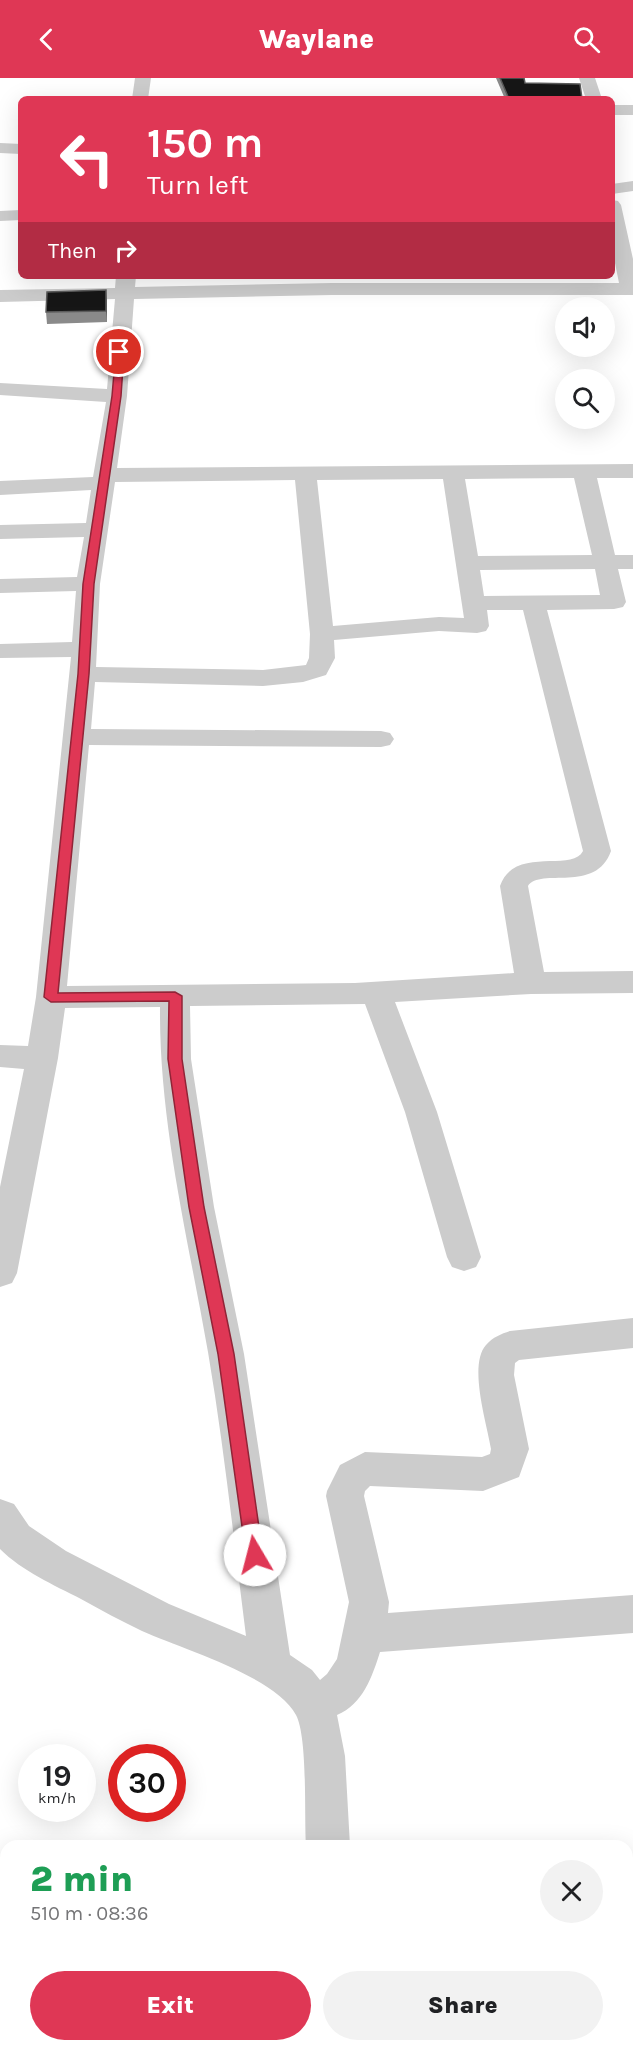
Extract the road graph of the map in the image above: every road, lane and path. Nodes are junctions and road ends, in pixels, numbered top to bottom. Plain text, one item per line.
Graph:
1 (143, 78) edge
2 (587, 78) edge
3 (140, 96) edge
4 (593, 96) edge
5 (615, 110) edge
6 (633, 110) edge
7 (633, 186) edge
8 (615, 189) edge
9 (18, 215) edge
10 (0, 216) edge
11 (615, 221) edge
12 (125, 285) edge
13 (632, 289) edge
14 (0, 296) edge
15 (0, 389) edge
16 (117, 396) junction
17 (453, 471) junction
18 (584, 471) junction
19 (633, 471) edge
20 (305, 473) junction
21 (105, 479) junction
22 (0, 488) edge
23 (95, 530) junction
24 (0, 532) edge
25 (605, 561) junction
26 (633, 562) edge
27 (468, 563) junction
28 (88, 584) junction
29 (0, 586) edge
30 (533, 602) junction
31 (474, 603) junction
32 (322, 634) junction
33 (0, 651) edge
34 (84, 662) junction
35 (75, 737) junction
36 (381, 739) dead end
37 (633, 982) edge
38 (531, 983) junction
39 (376, 993) junction
40 (175, 996) junction
41 (51, 997) junction
42 (0, 1056) edge
43 (42, 1058) junction
44 (464, 1257) dead end
45 (0, 1271) edge
46 (633, 1333) edge
47 (0, 1516) edge
48 (633, 1614) edge
49 (364, 1634) junction
50 (271, 1666) junction
51 (313, 1704) junction
52 (328, 1840) edge

1 - 3 street
2 - 4 street
5 - 6 street
7 - 8 street
9 - 10 street
11 - 13 street
12 - 13 street
12 - 14 street
12 - 16 street
15 - 16 street
16 - 21 street
17 - 18 street
17 - 20 street
17 - 27 street
18 - 19 street
18 - 25 street
20 - 21 street
20 - 32 street
21 - 22 street
21 - 23 street
23 - 24 street
23 - 28 street
25 - 26 street
25 - 27 street
25 - 30 street
27 - 31 street
28 - 29 street
28 - 34 street
30 - 31 street
30 - 38 street
31 - 32 street
32 - 34 street
33 - 34 street
34 - 35 street
35 - 36 street
35 - 41 street
37 - 38 street
38 - 39 street
39 - 40 street
39 - 44 street
40 - 41 street
40 - 50 street
41 - 43 street
42 - 43 street
43 - 45 street
46 - 49 street
47 - 50 street
48 - 49 street
49 - 51 street
50 - 51 street
51 - 52 street

